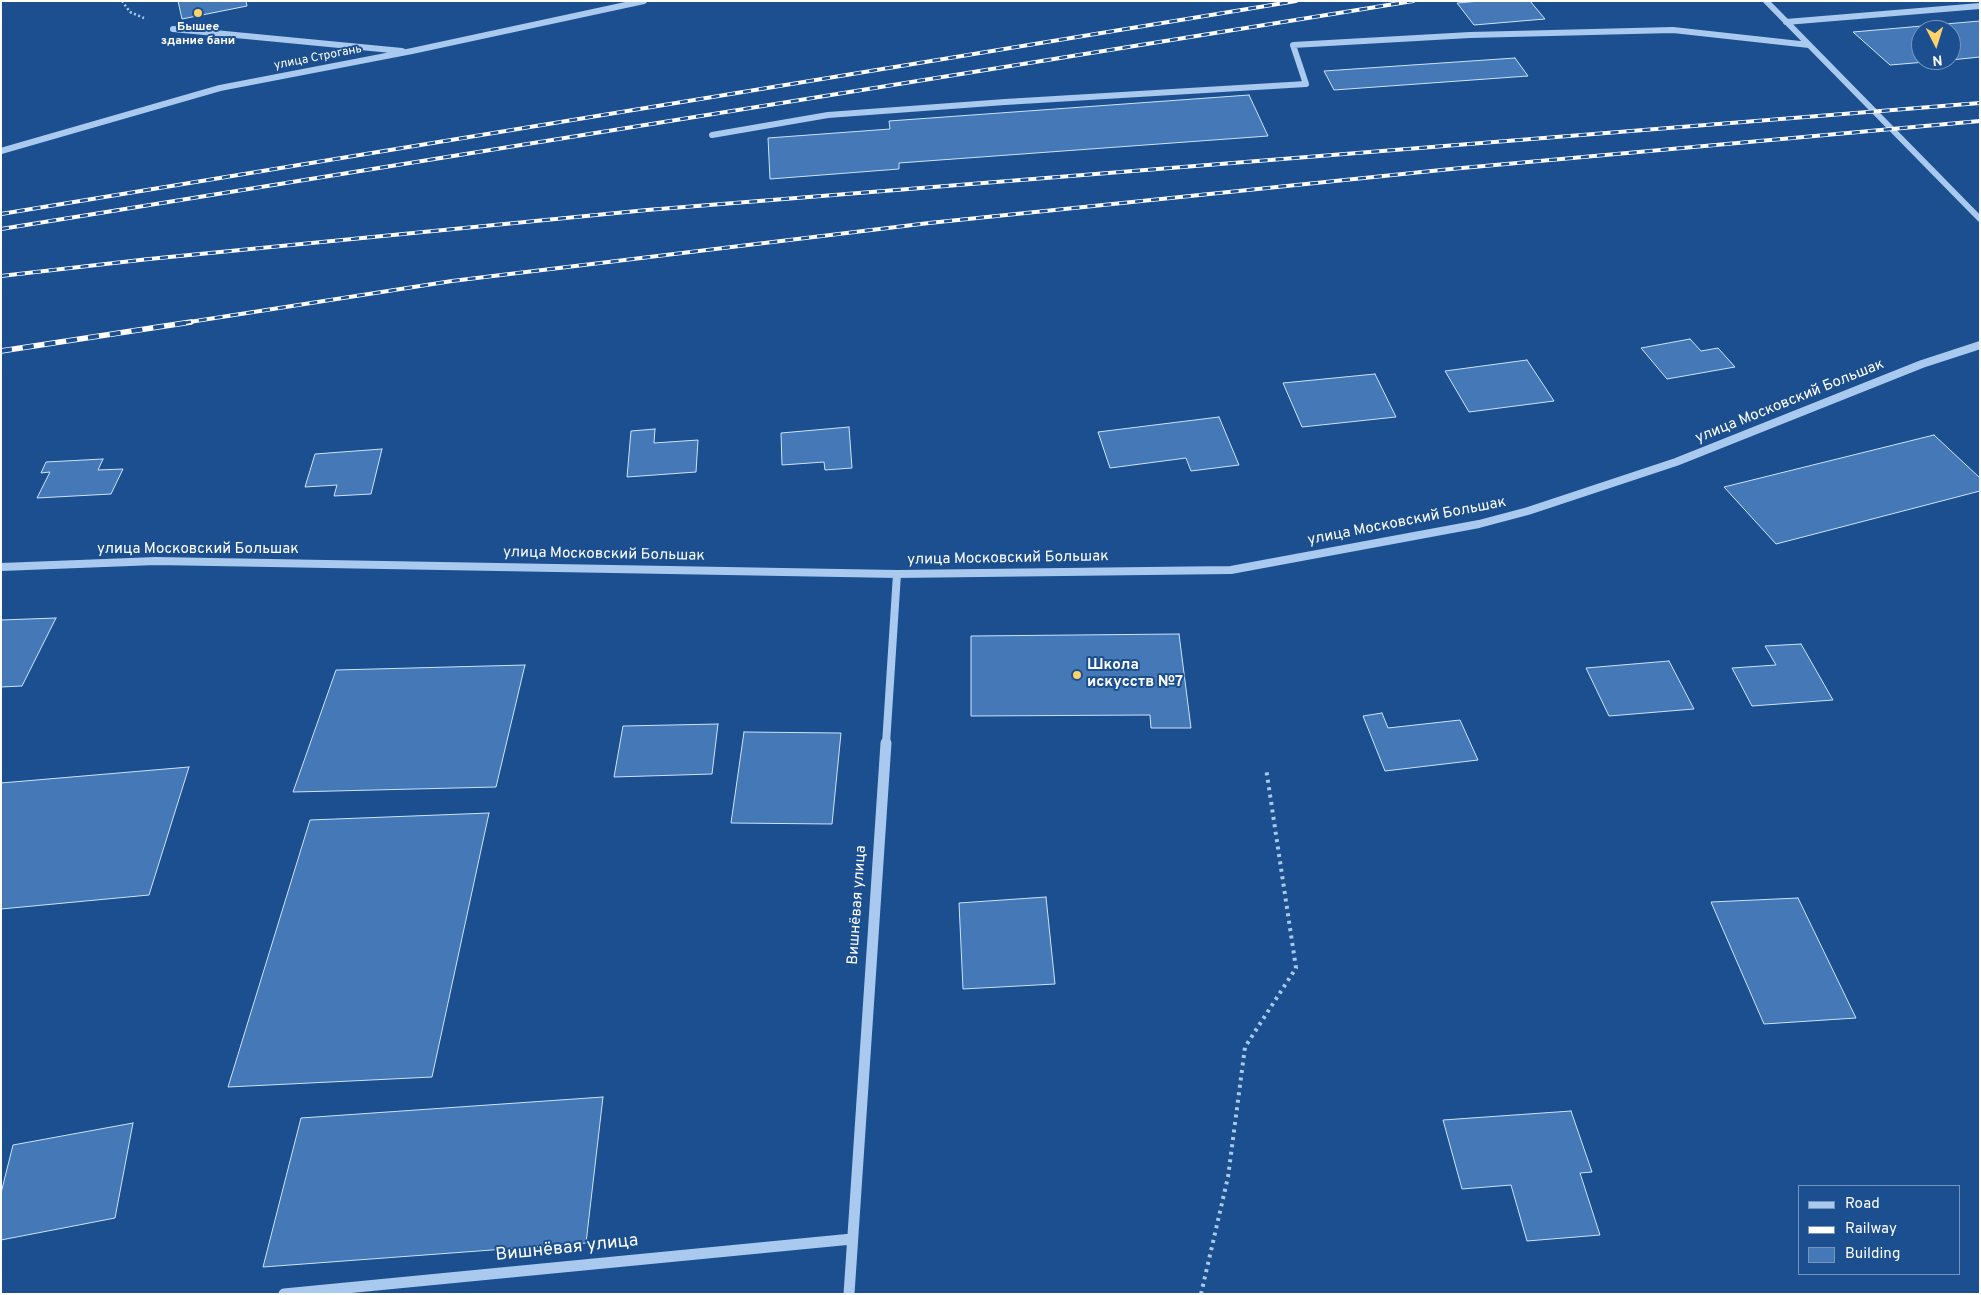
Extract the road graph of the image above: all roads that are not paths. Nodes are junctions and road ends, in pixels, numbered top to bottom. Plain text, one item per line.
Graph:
1 (644, 1) edge
2 (1766, 1) edge
3 (1980, 6) edge
4 (1786, 22) junction
5 (173, 29) dead end
6 (1809, 45) junction
7 (412, 52) junction
8 (712, 135) dead end
9 (1, 151) edge
10 (1980, 219) edge
11 (1980, 345) edge
12 (1, 567) edge
13 (896, 574) junction
14 (852, 1239) junction
15 (284, 1294) edge
16 (849, 1294) edge

1 - 7 street, улица Строгань
2 - 4 street
3 - 4 street
4 - 6 street
5 - 7 street
6 - 8 street
6 - 10 street
7 - 9 street, улица Строгань
11 - 13 street, улица Московский Большак
12 - 13 street, улица Московский Большак
13 - 14 street, Вишнёвая улица
14 - 15 street, Вишнёвая улица
14 - 16 street, Вишнёвая улица

